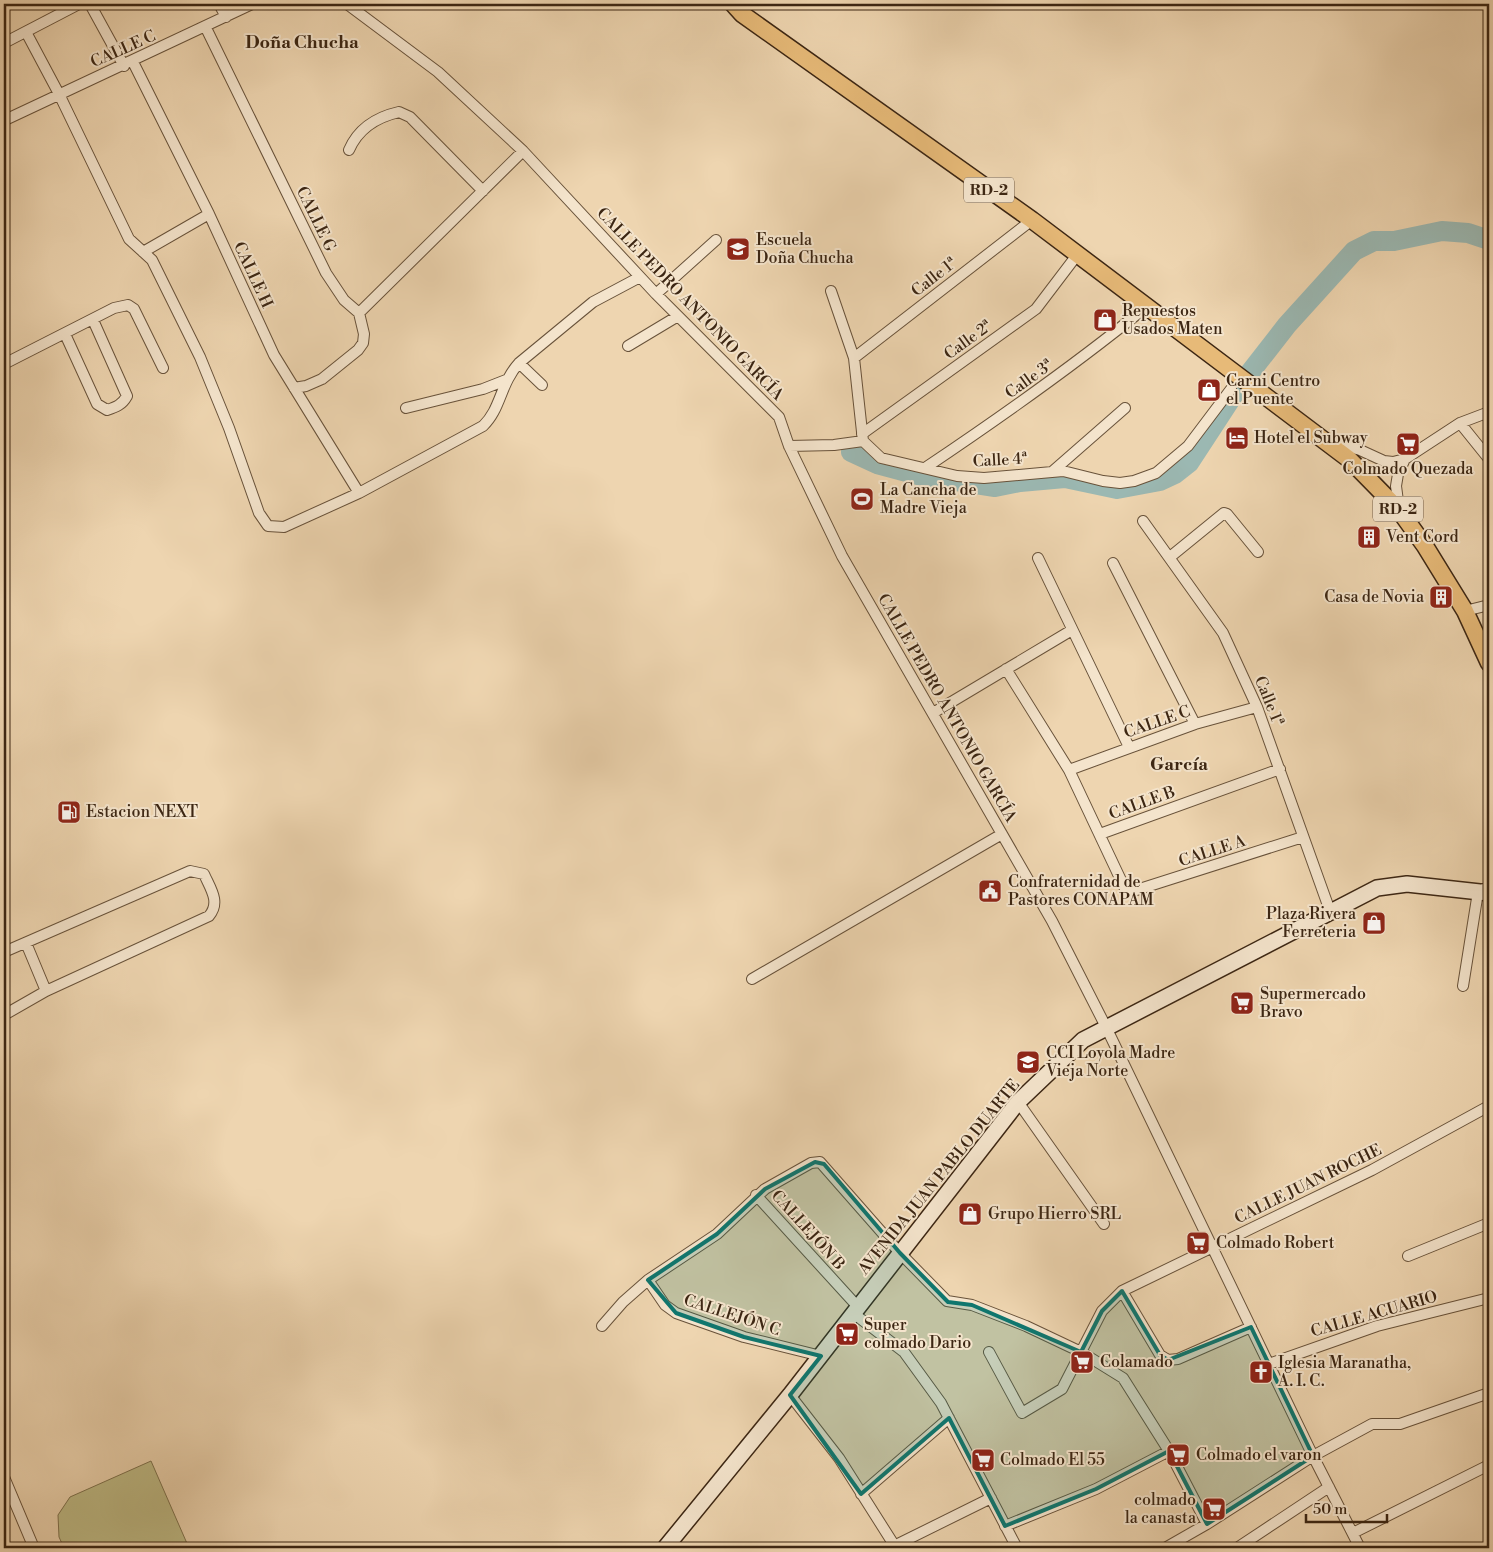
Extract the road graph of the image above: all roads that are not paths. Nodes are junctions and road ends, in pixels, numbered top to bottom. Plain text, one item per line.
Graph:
1 (79, 4) edge
2 (90, 4) edge
3 (219, 4) edge
4 (252, 4) edge
5 (347, 4) edge
6 (733, 4) edge
7 (226, 17) junction
8 (206, 28) junction
9 (26, 32) junction
10 (4, 43) edge
11 (129, 64) junction
12 (59, 94) junction
13 (6, 120) dead end
14 (348, 150) dead end
15 (523, 151) junction
16 (483, 191) junction
17 (209, 214) junction
18 (1032, 220) junction
19 (716, 240) dead end
20 (143, 252) junction
21 (1077, 255) junction
22 (640, 277) junction
23 (831, 291) dead end
24 (656, 294) junction
25 (1146, 307) junction
26 (359, 313) junction
27 (678, 316) junction
28 (93, 320) junction
29 (65, 334) junction
30 (628, 346) dead end
31 (854, 358) junction
32 (519, 363) junction
33 (4, 364) edge
34 (163, 368) dead end
35 (506, 380) junction
36 (542, 385) dead end
37 (1237, 385) junction
38 (294, 388) junction
39 (406, 408) dead end
40 (1125, 408) dead end
41 (1489, 412) edge
42 (1460, 423) junction
43 (862, 437) junction
44 (1323, 439) junction
45 (788, 446) junction
46 (1405, 459) junction
47 (1489, 459) edge
48 (925, 468) junction
49 (1053, 471) junction
50 (359, 493) junction
51 (1399, 510) junction
52 (1143, 521) dead end
53 (1258, 552) dead end
54 (1170, 557) junction
55 (1038, 558) dead end
56 (1113, 563) dead end
57 (1489, 605) edge
58 (1464, 611) junction
59 (1072, 630) junction
60 (1489, 663) edge
61 (1006, 669) junction
62 (1257, 707) junction
63 (933, 713) junction
64 (1195, 724) junction
65 (1129, 746) junction
66 (1280, 769) junction
67 (1069, 770) junction
68 (1002, 834) junction
69 (1100, 834) junction
70 (1303, 837) junction
71 (1486, 891) edge
72 (1330, 910) junction
73 (26, 943) junction
74 (4, 952) edge
75 (752, 979) dead end
76 (1463, 986) dead end
77 (46, 991) junction
78 (4, 1015) edge
79 (1106, 1027) junction
80 (1018, 1102) junction
81 (1489, 1106) edge
82 (756, 1196) junction
83 (1489, 1223) edge
84 (1104, 1224) dead end
85 (1212, 1247) junction
86 (900, 1254) junction
87 (1408, 1256) dead end
88 (648, 1280) junction
89 (1122, 1291) junction
90 (1489, 1298) edge
91 (856, 1310) junction
92 (602, 1326) dead end
93 (1251, 1327) junction
94 (988, 1352) dead end
95 (1081, 1352) junction
96 (821, 1356) junction
97 (1269, 1364) junction
98 (1489, 1393) edge
99 (790, 1395) junction
100 (949, 1418) junction
101 (1169, 1451) junction
102 (1313, 1456) junction
103 (1489, 1465) edge
104 (4, 1477) edge
105 (1329, 1487) junction
106 (861, 1494) junction
107 (991, 1498) junction
108 (1207, 1524) junction
109 (1005, 1526) junction
110 (1352, 1532) junction
111 (894, 1547) edge
112 (34, 1548) edge
113 (665, 1548) edge
114 (1017, 1548) edge
115 (1165, 1548) edge
116 (1237, 1548) edge
117 (1360, 1548) edge

1 - 9 street
2 - 11 street, CALLE H
3 - 7 street
4 - 7 street, CALLE C
5 - 15 street, CALLE PEDRO ANTONIO GARCÍA
6 - 18 main road, RD-2
7 - 8 street, CALLE C
8 - 11 street, CALLE C
8 - 26 street, CALLE G
9 - 10 street
9 - 12 street
11 - 12 street, CALLE C
11 - 17 street, CALLE H
12 - 13 street, CALLE C
12 - 20 street
14 - 16 street
15 - 16 street
15 - 22 street, CALLE PEDRO ANTONIO GARCÍA
16 - 26 street
17 - 20 street
17 - 38 street, CALLE H
18 - 21 main road, RD-2
18 - 31 street, Calle 1ª
19 - 24 street
20 - 50 street
21 - 25 main road, RD-2
21 - 43 street, Calle 2ª
22 - 24 street, CALLE PEDRO ANTONIO GARCÍA
22 - 32 street
23 - 31 street
24 - 27 street, CALLE PEDRO ANTONIO GARCÍA
25 - 37 main road, RD-2
25 - 48 street, Calle 3ª
26 - 38 street
27 - 30 street
27 - 45 street, CALLE PEDRO ANTONIO GARCÍA
28 - 29 street
28 - 29 street
28 - 34 street
29 - 33 street
31 - 43 street
32 - 35 street
32 - 36 street
35 - 39 street
35 - 50 street
37 - 44 main road, RD-2
37 - 49 street, Calle 4ª
38 - 50 street, CALLE H
40 - 49 street
41 - 42 street
42 - 46 street
42 - 47 street
43 - 45 street
43 - 48 street, Calle 4ª
44 - 46 street
44 - 51 main road, RD-2
45 - 63 street, CALLE PEDRO ANTONIO GARCÍA
46 - 51 street
48 - 49 street, Calle 4ª
51 - 58 main road, RD-2
52 - 54 street, Calle 1ª
53 - 54 street
54 - 62 street, Calle 1ª
55 - 59 street
56 - 64 street
57 - 58 street
58 - 60 main road, RD-2
59 - 61 street
59 - 65 street
61 - 63 street
61 - 67 street
62 - 64 street, CALLE C
62 - 66 street, Calle 1ª
63 - 68 street, CALLE PEDRO ANTONIO GARCÍA
64 - 65 street, CALLE C
65 - 67 street, CALLE C
66 - 69 street, CALLE B
66 - 70 street, Calle 1ª
67 - 69 street
68 - 75 street
68 - 79 street, CALLE PEDRO ANTONIO GARCÍA
69 - 70 street, CALLE A
70 - 72 street, Calle 1ª
71 - 72 main road, AVENIDA JUAN PABLO DUARTE
71 - 76 street
72 - 79 main road, AVENIDA JUAN PABLO DUARTE
73 - 74 street
73 - 77 street
73 - 77 street
77 - 78 street
79 - 80 main road, AVENIDA JUAN PABLO DUARTE
79 - 85 street, CALLE PEDRO ANTONIO GARCÍA
80 - 84 street
80 - 86 main road, AVENIDA JUAN PABLO DUARTE
81 - 85 street, CALLE JUAN ROCHE
82 - 86 street
82 - 88 street
82 - 91 street, CALLEJÓN B
83 - 87 street
85 - 89 street, CALLE JUAN ROCHE
85 - 93 street, CALLE PEDRO ANTONIO GARCÍA
86 - 91 main road, AVENIDA JUAN PABLO DUARTE
86 - 95 street
88 - 92 street
88 - 96 street, CALLEJÓN C
89 - 93 street
89 - 95 street, CALLE JUAN ROCHE
90 - 97 street, CALLE ACUARIO
91 - 96 main road, AVENIDA JUAN PABLO DUARTE
91 - 100 street, CALLEJÓN B
93 - 97 street, CALLE PEDRO ANTONIO GARCÍA
94 - 95 street, CALLE JUAN ROCHE
95 - 101 street
96 - 99 main road, AVENIDA JUAN PABLO DUARTE
97 - 102 street, CALLE PEDRO ANTONIO GARCÍA
98 - 102 street
99 - 106 street
99 - 113 main road, AVENIDA JUAN PABLO DUARTE
100 - 106 street
100 - 107 street, CALLEJÓN B
101 - 108 street
101 - 109 street
102 - 105 street, CALLE PEDRO ANTONIO GARCÍA
102 - 108 street
103 - 110 street
104 - 112 street
105 - 110 street, CALLE PEDRO ANTONIO GARCÍA
105 - 116 street
106 - 111 street
107 - 109 street, CALLEJÓN B
107 - 111 street
108 - 115 street
109 - 114 street, CALLEJÓN B
110 - 117 street, CALLE PEDRO ANTONIO GARCÍA

